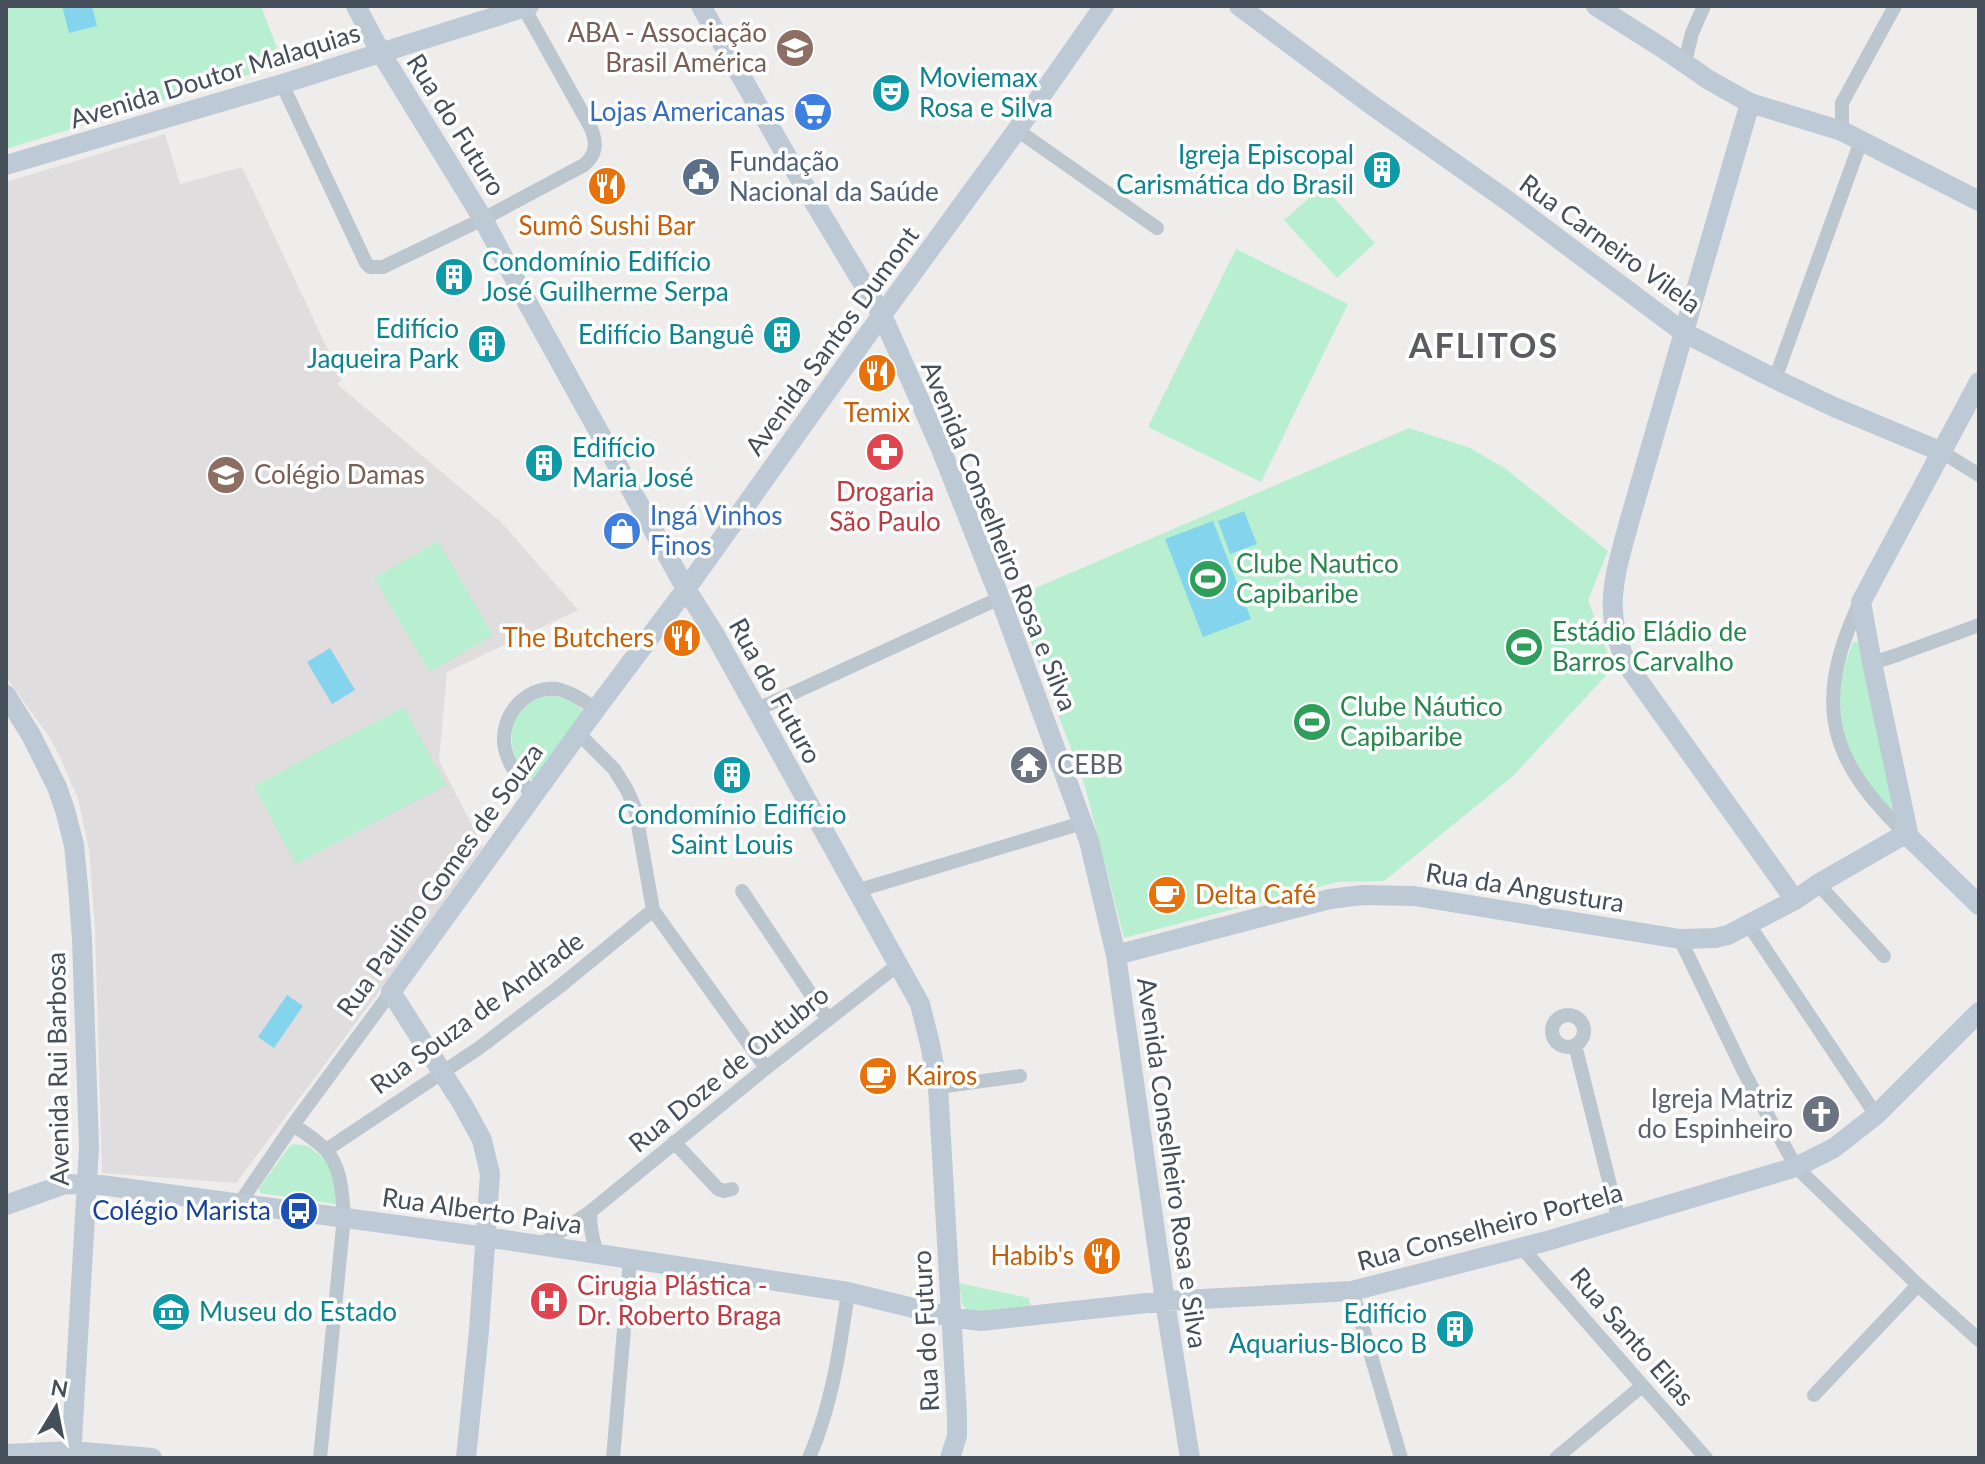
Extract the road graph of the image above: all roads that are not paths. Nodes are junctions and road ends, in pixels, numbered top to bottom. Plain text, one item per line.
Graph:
1 (356, 6) edge
2 (701, 6) edge
3 (1104, 6) edge
4 (1239, 6) edge
5 (1596, 6) edge
6 (1704, 6) edge
7 (1895, 6) edge
8 (527, 7) edge
9 (1692, 33) junction
10 (1664, 49) junction
11 (381, 53) junction
12 (1685, 62) junction
13 (282, 84) junction
14 (1750, 103) junction
15 (1842, 103) junction
16 (1818, 122) junction
17 (1017, 130) junction
18 (1842, 131) junction
19 (1861, 141) junction
20 (6, 165) edge
21 (1979, 201) edge
22 (483, 219) junction
23 (1157, 228) dead end
24 (882, 315) junction
25 (1683, 332) junction
26 (1775, 379) junction
27 (1979, 382) edge
28 (1942, 452) junction
29 (1979, 475) edge
30 (686, 589) junction
31 (1000, 598) junction
32 (1861, 602) junction
33 (1979, 625) edge
34 (1872, 663) junction
35 (6, 695) edge
36 (596, 709) junction
37 (756, 710) junction
38 (579, 734) junction
39 (533, 797) junction
40 (1082, 823) junction
41 (1907, 836) junction
42 (1818, 884) junction
43 (742, 891) dead end
44 (856, 891) junction
45 (1795, 900) junction
46 (1979, 905) edge
47 (653, 910) junction
48 (1749, 925) junction
49 (1680, 939) junction
50 (1116, 955) junction
51 (1884, 956) dead end
52 (899, 964) junction
53 (391, 992) junction
54 (1979, 1012) edge
55 (828, 1020) junction
56 (1575, 1045) dead end
57 (766, 1068) junction
58 (443, 1072) junction
59 (1020, 1076) dead end
60 (938, 1087) junction
61 (1876, 1115) junction
62 (293, 1125) junction
63 (674, 1142) junction
64 (326, 1150) junction
65 (1796, 1167) junction
66 (86, 1184) junction
67 (732, 1189) dead end
68 (239, 1204) junction
69 (6, 1205) edge
70 (590, 1212) junction
71 (344, 1217) junction
72 (1619, 1221) junction
73 (486, 1237) junction
74 (539, 1246) junction
75 (1522, 1248) junction
76 (598, 1255) junction
77 (630, 1259) junction
78 (1918, 1285) junction
79 (1352, 1291) junction
80 (848, 1292) junction
81 (1165, 1301) junction
82 (950, 1317) junction
83 (1979, 1340) edge
84 (1642, 1386) junction
85 (1814, 1395) dead end
86 (6, 1454) edge
87 (71, 1454) edge
88 (152, 1458) edge
89 (320, 1458) edge
90 (466, 1458) edge
91 (613, 1458) edge
92 (809, 1458) edge
93 (950, 1458) edge
94 (1190, 1458) edge
95 (1401, 1458) edge
96 (1556, 1458) edge
97 (1706, 1458) edge

1 - 11 street, Rua do Futuro
2 - 24 street, Avenida Conselheiro Rosa e Silva
3 - 17 street, Avenida Santos Dumont
4 - 25 street, Rua Carneiro Vilela
5 - 10 street
6 - 9 street
7 - 15 street
8 - 11 street, Avenida Doutor Malaquias
8 - 22 street
9 - 10 street
9 - 12 street
10 - 12 street
11 - 13 street, Avenida Doutor Malaquias
11 - 22 street, Rua do Futuro
12 - 14 street
13 - 20 street, Avenida Doutor Malaquias
13 - 22 street
14 - 16 street
14 - 25 street
15 - 16 street
15 - 18 street
16 - 18 street
17 - 23 street
17 - 24 street, Avenida Santos Dumont
18 - 19 street
19 - 21 street
19 - 26 street
22 - 30 street, Rua do Futuro
24 - 30 street, Avenida Santos Dumont
24 - 31 street, Avenida Conselheiro Rosa e Silva
25 - 26 street, Rua Carneiro Vilela
25 - 45 street
26 - 28 street, Rua Carneiro Vilela
27 - 28 street
28 - 29 street, Rua Carneiro Vilela
28 - 32 street
30 - 36 street, Rua Paulino Gomes de Souza
30 - 37 street, Rua do Futuro
31 - 37 street
31 - 40 street, Avenida Conselheiro Rosa e Silva
32 - 34 street
32 - 41 street
33 - 34 street
34 - 41 street
35 - 66 street, Avenida Rui Barbosa
36 - 38 street, Rua Paulino Gomes de Souza
36 - 39 street
37 - 44 street, Rua do Futuro
38 - 39 street, Rua Paulino Gomes de Souza
38 - 47 street
39 - 53 street, Rua Paulino Gomes de Souza
40 - 44 street
40 - 50 street, Avenida Conselheiro Rosa e Silva
41 - 42 street, Rua da Angustura
41 - 46 street
42 - 45 street, Rua da Angustura
42 - 51 street
43 - 55 street
44 - 52 street, Rua do Futuro
45 - 48 street, Rua da Angustura
47 - 57 street
47 - 58 street, Rua Souza de Andrade
48 - 49 street, Rua da Angustura
48 - 61 street
49 - 50 street, Rua da Angustura
49 - 65 street
50 - 81 street, Avenida Conselheiro Rosa e Silva
52 - 55 street, Rua Doze de Outubro
52 - 60 street, Rua do Futuro
53 - 58 street
53 - 62 street, Rua Paulino Gomes de Souza
54 - 61 street, Rua Conselheiro Portela
55 - 57 street, Rua Doze de Outubro
56 - 72 street
57 - 63 street, Rua Doze de Outubro
58 - 64 street, Rua Souza de Andrade
58 - 73 street
59 - 60 street
60 - 82 street, Rua do Futuro
61 - 65 street, Rua Conselheiro Portela
62 - 64 street
62 - 68 street, Rua Paulino Gomes de Souza
63 - 67 street
63 - 70 street, Rua Doze de Outubro
64 - 71 street
65 - 72 street, Rua Conselheiro Portela
65 - 78 street
66 - 68 street, Rua Alberto Paiva
66 - 69 street, Rua Alberto Paiva
66 - 87 street, Avenida Rui Barbosa
68 - 71 street, Rua Alberto Paiva
70 - 74 street, Rua Doze de Outubro
70 - 76 street
71 - 73 street, Rua Alberto Paiva
71 - 89 street
72 - 75 street, Rua Conselheiro Portela
73 - 74 street, Rua Alberto Paiva
73 - 90 street
74 - 76 street, Rua Alberto Paiva
75 - 79 street, Rua Conselheiro Portela
75 - 84 street, Rua Santo Elias
76 - 77 street, Rua Alberto Paiva
77 - 80 street, Rua Alberto Paiva
77 - 91 street
78 - 83 street
78 - 85 street
79 - 81 street, Rua Conselheiro Portela
79 - 95 street
80 - 82 street, Rua Alberto Paiva
80 - 92 street
81 - 82 street, Rua Conselheiro Portela
81 - 94 street, Avenida Conselheiro Rosa e Silva
82 - 93 street, Rua do Futuro
84 - 96 street
84 - 97 street, Rua Santo Elias
86 - 87 street
87 - 88 street

